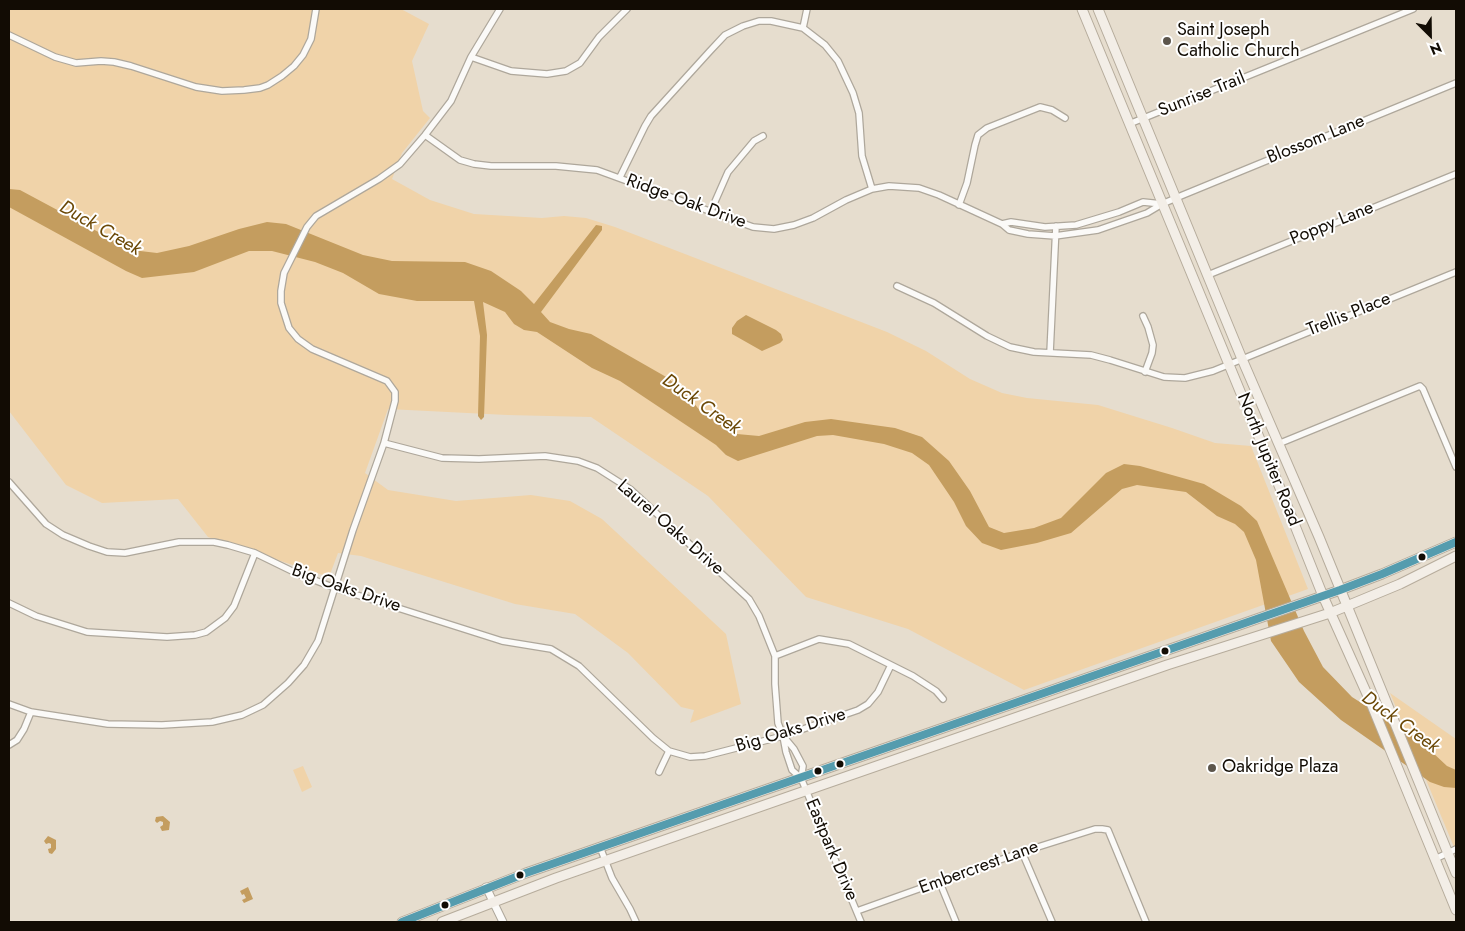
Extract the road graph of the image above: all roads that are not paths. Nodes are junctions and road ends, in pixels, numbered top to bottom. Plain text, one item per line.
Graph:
1 (316, 9) edge
2 (500, 9) edge
3 (627, 9) edge
4 (807, 9) edge
5 (1082, 9) edge
6 (1098, 9) edge
7 (1413, 9) edge
8 (803, 28) junction
9 (9, 35) edge
10 (471, 57) junction
11 (1119, 61) junction
12 (1106, 66) junction
13 (1456, 83) edge
14 (1065, 118) dead end
15 (1143, 119) junction
16 (1129, 124) junction
17 (425, 135) junction
18 (763, 136) dead end
19 (1456, 174) edge
20 (620, 178) junction
21 (872, 189) junction
22 (1176, 198) junction
23 (1162, 204) junction
24 (960, 205) junction
25 (710, 213) junction
26 (1002, 224) junction
27 (1056, 226) junction
28 (1055, 236) junction
29 (1456, 272) edge
30 (1208, 275) junction
31 (897, 286) dead end
32 (1143, 316) dead end
33 (1050, 353) junction
34 (1242, 359) junction
35 (1229, 364) junction
36 (1145, 372) junction
37 (384, 443) junction
38 (1278, 444) junction
39 (1288, 467) junction
40 (1456, 467) edge
41 (1274, 472) junction
42 (9, 482) edge
43 (1456, 542) edge
44 (255, 553) junction
45 (1456, 556) edge
46 (335, 588) junction
47 (1340, 590) junction
48 (1323, 596) junction
49 (9, 603) edge
50 (1347, 606) junction
51 (1330, 613) junction
52 (774, 656) junction
53 (891, 666) junction
54 (943, 699) dead end
55 (1024, 699) junction
56 (9, 704) edge
57 (30, 712) junction
58 (1029, 714) junction
59 (783, 736) junction
60 (9, 745) edge
61 (669, 750) junction
62 (880, 750) junction
63 (885, 764) junction
64 (659, 772) dead end
65 (801, 778) junction
66 (806, 791) junction
67 (600, 847) junction
68 (1452, 851) edge
69 (1022, 852) junction
70 (1435, 859) junction
71 (605, 861) junction
72 (1456, 873) edge
73 (940, 883) junction
74 (486, 887) junction
75 (493, 902) junction
76 (1456, 910) edge
77 (857, 911) junction
78 (402, 922) edge
79 (442, 922) edge
80 (503, 922) edge
81 (636, 922) edge
82 (861, 922) edge
83 (956, 922) edge
84 (1052, 922) edge
85 (1146, 922) edge

1 - 9 street
2 - 10 street
3 - 10 street
4 - 8 street
5 - 12 main road, North Jupiter Road
6 - 11 main road, North Jupiter Road
7 - 15 street, Sunrise Trail
8 - 20 street
8 - 21 street
10 - 17 street
11 - 12 main road
11 - 15 main road, North Jupiter Road
12 - 16 main road, North Jupiter Road
13 - 22 street, Blossom Lane
14 - 24 street
15 - 16 street, Sunrise Trail
15 - 22 main road, North Jupiter Road
16 - 23 main road, North Jupiter Road
17 - 20 street, Ridge Oak Drive
17 - 37 street
18 - 25 street
19 - 30 street, Poppy Lane
20 - 25 street, Ridge Oak Drive
21 - 24 street, Ridge Oak Drive
21 - 25 street, Ridge Oak Drive
22 - 23 street, Blossom Lane
22 - 30 main road, North Jupiter Road
23 - 27 street, Ridge Oak Drive
23 - 28 street, Ridge Oak Drive
23 - 35 main road, North Jupiter Road
24 - 26 street, Ridge Oak Drive
26 - 27 street, Ridge Oak Drive
26 - 28 street, Ridge Oak Drive
27 - 28 street
28 - 33 street
29 - 34 street, Trellis Place
30 - 34 main road, North Jupiter Road
31 - 33 street, Trellis Place
32 - 36 street
33 - 36 street, Trellis Place
34 - 35 street, Trellis Place
34 - 38 main road, North Jupiter Road
35 - 36 street, Trellis Place
35 - 41 main road, North Jupiter Road
37 - 46 street
37 - 52 street, Laurel Oaks Drive
38 - 39 main road, North Jupiter Road
38 - 40 street
39 - 41 main road
39 - 47 main road, North Jupiter Road
41 - 48 main road, North Jupiter Road
42 - 44 street, Big Oaks Drive
43 - 47 main road
44 - 46 street, Big Oaks Drive
44 - 49 street
45 - 50 main road
46 - 57 street
46 - 61 street, Big Oaks Drive
47 - 48 main road
47 - 50 main road, North Jupiter Road
48 - 51 main road, North Jupiter Road
48 - 55 main road
50 - 51 main road
50 - 68 main road, North Jupiter Road
51 - 58 main road
51 - 70 main road, North Jupiter Road
52 - 53 street
52 - 59 street, Laurel Oaks Drive
53 - 54 street
53 - 59 street, Big Oaks Drive
55 - 58 main road
55 - 62 main road
56 - 57 street
57 - 60 street
58 - 63 main road
59 - 61 street, Big Oaks Drive
59 - 65 street, Laurel Oaks Drive
59 - 65 street, Laurel Oaks Drive
61 - 64 street
62 - 63 main road
62 - 65 main road
63 - 66 main road
65 - 66 street, Eastpark Drive
65 - 67 main road
66 - 71 main road
66 - 77 street, Eastpark Drive
67 - 71 street
67 - 74 main road
68 - 70 street
68 - 72 main road, North Jupiter Road
69 - 73 street, Embercrest Lane
69 - 84 street
69 - 85 street, Embercrest Lane
70 - 76 main road, North Jupiter Road
71 - 75 main road
71 - 81 street
73 - 77 street, Embercrest Lane
73 - 83 street
74 - 75 street
74 - 78 main road
75 - 79 main road
75 - 80 street
77 - 82 street, Eastpark Drive

